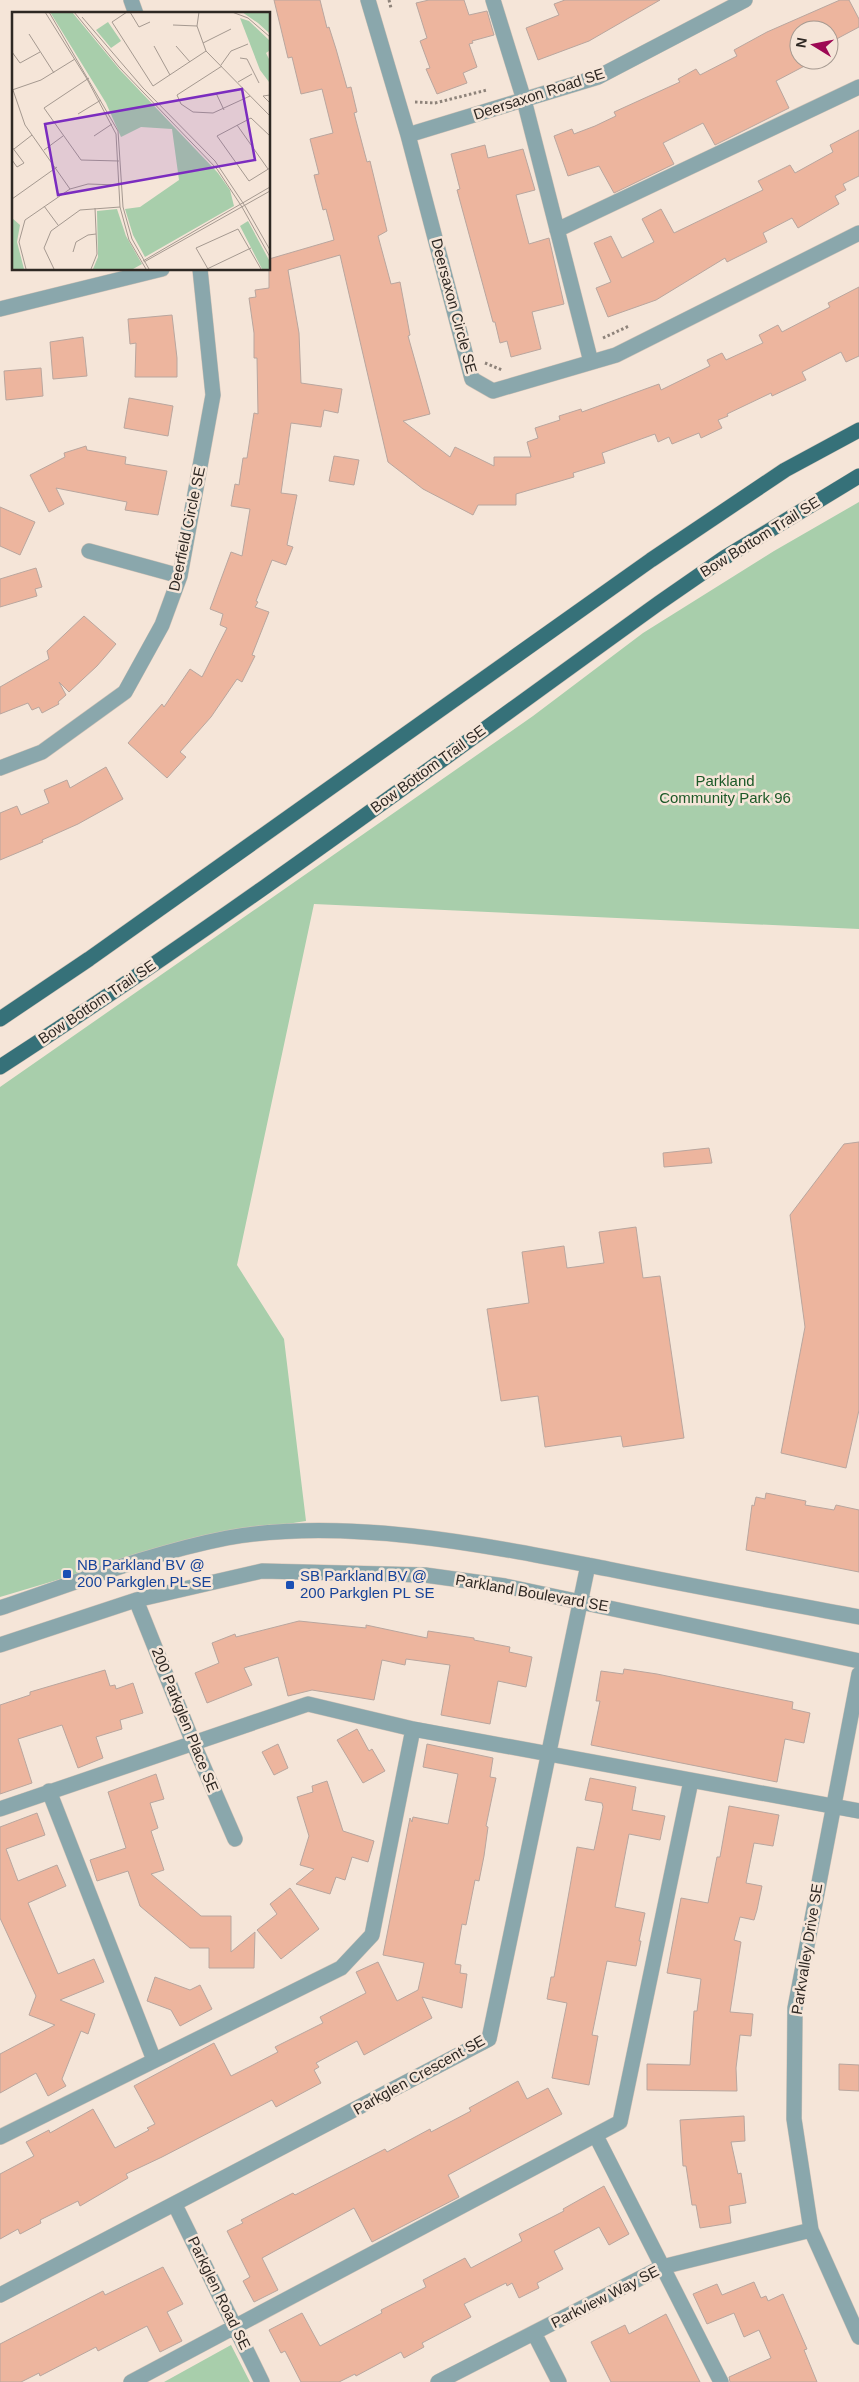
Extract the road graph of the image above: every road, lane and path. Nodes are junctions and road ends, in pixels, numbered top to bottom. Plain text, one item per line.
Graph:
1 (131, 0) edge
2 (368, 0) edge
3 (494, 0) edge
4 (745, 0) edge
5 (135, 12) edge
6 (859, 87) edge
7 (491, 89) dead end
8 (524, 100) junction
9 (413, 102) dead end
10 (408, 136) junction
11 (557, 230) junction
12 (859, 233) edge
13 (158, 270) edge
14 (200, 270) edge
15 (0, 310) edge
16 (638, 322) dead end
17 (587, 345) junction
18 (480, 356) dead end
19 (591, 362) junction
20 (505, 371) dead end
21 (859, 430) edge
22 (859, 476) edge
23 (89, 550) dead end
24 (180, 576) junction
25 (0, 768) edge
26 (0, 1019) edge
27 (0, 1067) edge
28 (588, 1565) junction
29 (136, 1600) junction
30 (581, 1601) junction
31 (0, 1608) edge
32 (859, 1617) edge
33 (0, 1645) edge
34 (859, 1661) edge
35 (859, 1674) edge
36 (413, 1729) junction
37 (194, 1745) junction
38 (548, 1752) junction
39 (691, 1781) junction
40 (49, 1791) junction
41 (832, 1805) junction
42 (0, 1809) edge
43 (859, 1811) edge
44 (235, 1839) dead end
45 (154, 2060) junction
46 (596, 2136) junction
47 (0, 2137) edge
48 (175, 2205) junction
49 (811, 2230) junction
50 (662, 2267) junction
51 (0, 2295) edge
52 (235, 2327) junction
53 (534, 2333) junction
54 (859, 2337) edge
55 (131, 2382) edge
56 (262, 2382) edge
57 (438, 2382) edge
58 (559, 2382) edge
59 (721, 2382) edge

1 - 5 street
2 - 10 street, Deersaxon Circle SE
3 - 8 street
4 - 8 street, Deersaxon Road SE
6 - 11 street
7 - 9 path
8 - 10 street, Deersaxon Road SE
8 - 11 street
10 - 19 street, Deersaxon Circle SE
11 - 17 street
12 - 19 street, Deersaxon Circle SE
13 - 15 street
14 - 24 street, Deerfield Circle SE
16 - 17 path
17 - 19 street
18 - 20 path
21 - 26 main road
22 - 27 main road, Bow Bottom Trail SE
23 - 24 street
24 - 25 street, Deerfield Circle SE
28 - 30 street, Parkglen Crescent SE
28 - 31 street
28 - 32 street
29 - 30 street, Parkland Boulevard SE
29 - 33 street, Parkland Boulevard SE
29 - 37 street, 200 Parkglen Place SE
30 - 34 street, Parkland Boulevard SE
30 - 38 street, Parkglen Crescent SE
35 - 41 street, Parkvalley Drive SE
36 - 37 street
36 - 38 street
36 - 45 street
37 - 40 street
37 - 44 street, 200 Parkglen Place SE
38 - 39 street
38 - 48 street, Parkglen Crescent SE
39 - 41 street
39 - 46 street
40 - 42 street
40 - 45 street
41 - 43 street
41 - 49 street, Parkvalley Drive SE
45 - 47 street
46 - 50 street
46 - 52 street
48 - 51 street, Parkglen Crescent SE
48 - 52 street, Parkglen Road SE
49 - 50 street, Parkview Way SE
49 - 54 street, Parkvalley Drive SE
50 - 53 street, Parkview Way SE
50 - 59 street
52 - 55 street
52 - 56 street, Parkglen Road SE
53 - 57 street, Parkview Way SE
53 - 58 street

